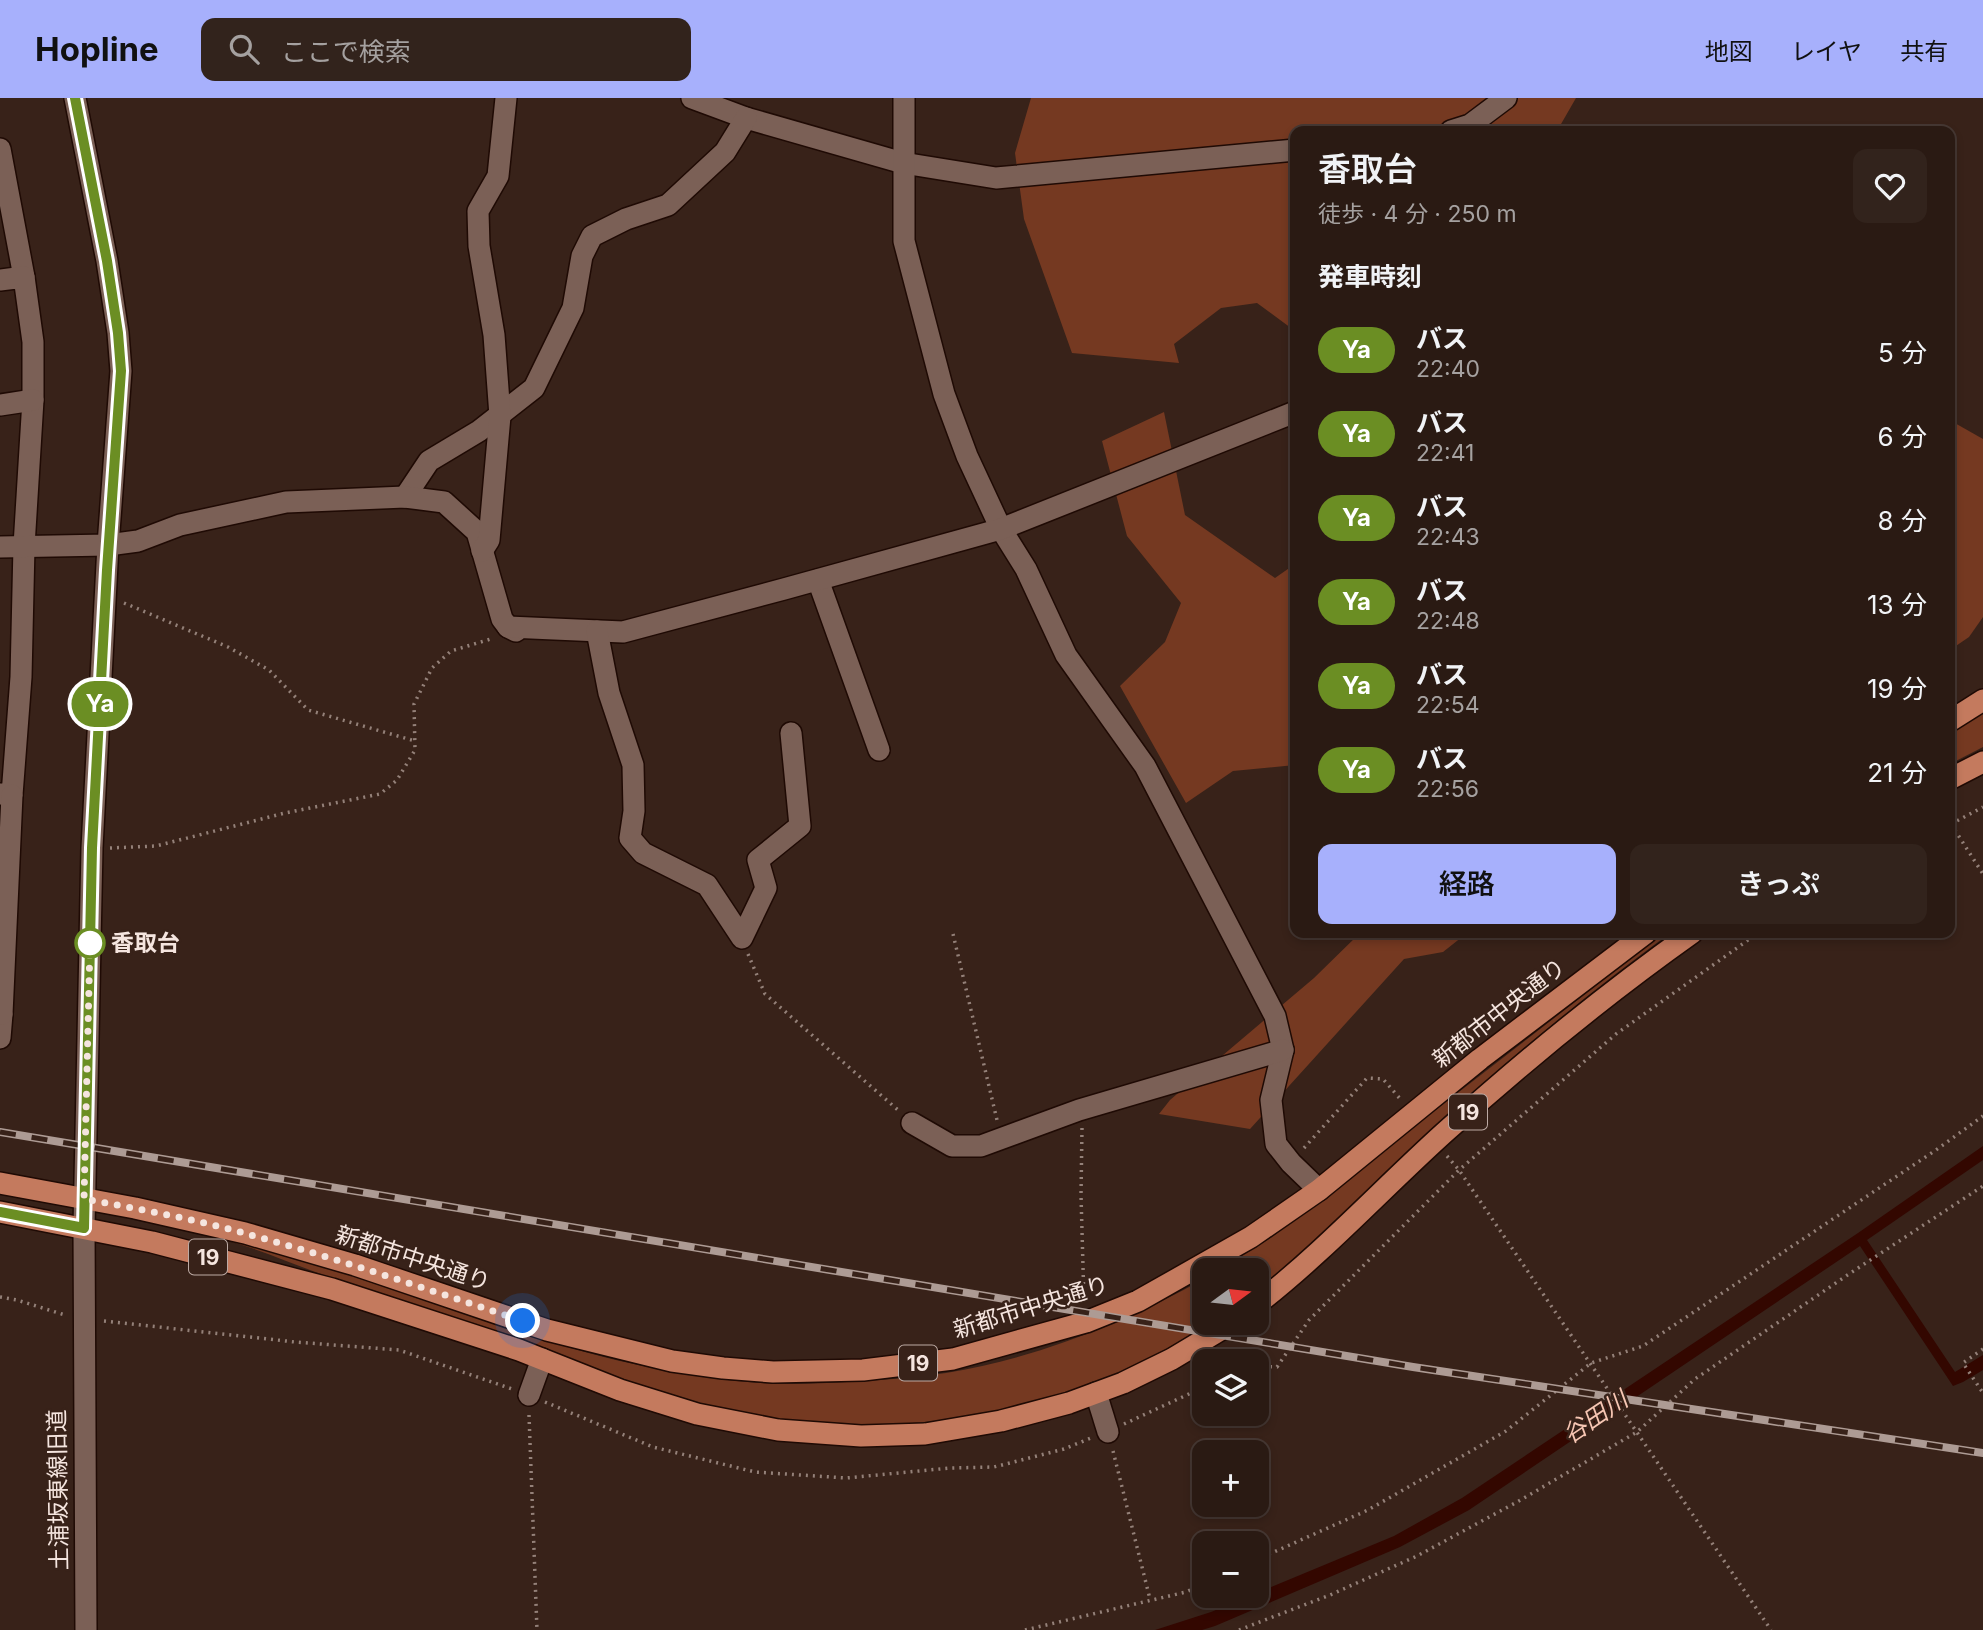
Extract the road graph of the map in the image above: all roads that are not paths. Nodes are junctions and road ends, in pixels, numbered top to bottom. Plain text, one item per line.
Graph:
1 (75, 98) edge
2 (506, 98) edge
3 (692, 98) edge
4 (904, 98) edge
5 (1506, 98) edge
6 (746, 118) junction
7 (1468, 126) edge
8 (0, 149) edge
9 (1290, 149) edge
10 (903, 163) junction
11 (24, 277) junction
12 (0, 279) edge
13 (33, 400) junction
14 (0, 405) edge
15 (1290, 414) edge
16 (500, 416) junction
17 (405, 497) junction
18 (1001, 529) junction
19 (108, 545) junction
20 (24, 546) junction
21 (0, 547) edge
22 (482, 551) junction
23 (818, 580) junction
24 (597, 631) junction
25 (10, 676) edge
26 (1983, 700) edge
27 (1955, 718) edge
28 (791, 733) dead end
29 (879, 750) dead end
30 (1983, 762) edge
31 (1955, 776) edge
32 (6, 794) edge
33 (4, 904) edge
34 (1639, 938) edge
35 (1685, 938) edge
36 (1, 1014) edge
37 (0, 1038) edge
38 (1283, 1050) junction
39 (912, 1123) road end
40 (0, 1183) edge
41 (1319, 1190) junction
42 (84, 1199) junction
43 (0, 1212) edge
44 (84, 1228) junction
45 (1269, 1295) edge
46 (1212, 1335) edge
47 (542, 1359) junction
48 (1097, 1393) junction
49 (529, 1395) road end
50 (1108, 1432) road end
51 (86, 1630) edge

1 - 19 street, 土浦坂東線旧道
2 - 16 street
3 - 6 street
4 - 10 street
5 - 7 street
6 - 10 street
6 - 16 street
8 - 11 street
9 - 10 street
10 - 18 street
11 - 12 street
11 - 13 street
13 - 14 street
13 - 20 street
15 - 18 street
16 - 17 street
16 - 22 street
17 - 19 street
17 - 22 street
18 - 23 street
18 - 38 street
19 - 20 street
19 - 42 street, 土浦坂東線旧道
20 - 21 street
20 - 25 street
22 - 24 street
23 - 24 street
23 - 29 street
24 - 28 street
25 - 32 street
26 - 27 main road
30 - 31 main road
32 - 33 street
33 - 36 street
34 - 41 main road, 新都市中央通り / 19
35 - 45 main road, 19
36 - 37 street
38 - 39 street
38 - 41 street
40 - 42 main road, 新都市中央通り / 19
41 - 42 main road, 新都市中央通り / 19
42 - 44 street, 土浦坂東線旧道
43 - 44 main road, 19
44 - 47 main road, 19
44 - 51 street, 土浦坂東線旧道
46 - 48 main road, 19
47 - 48 main road, 19
47 - 49 street
48 - 50 street

